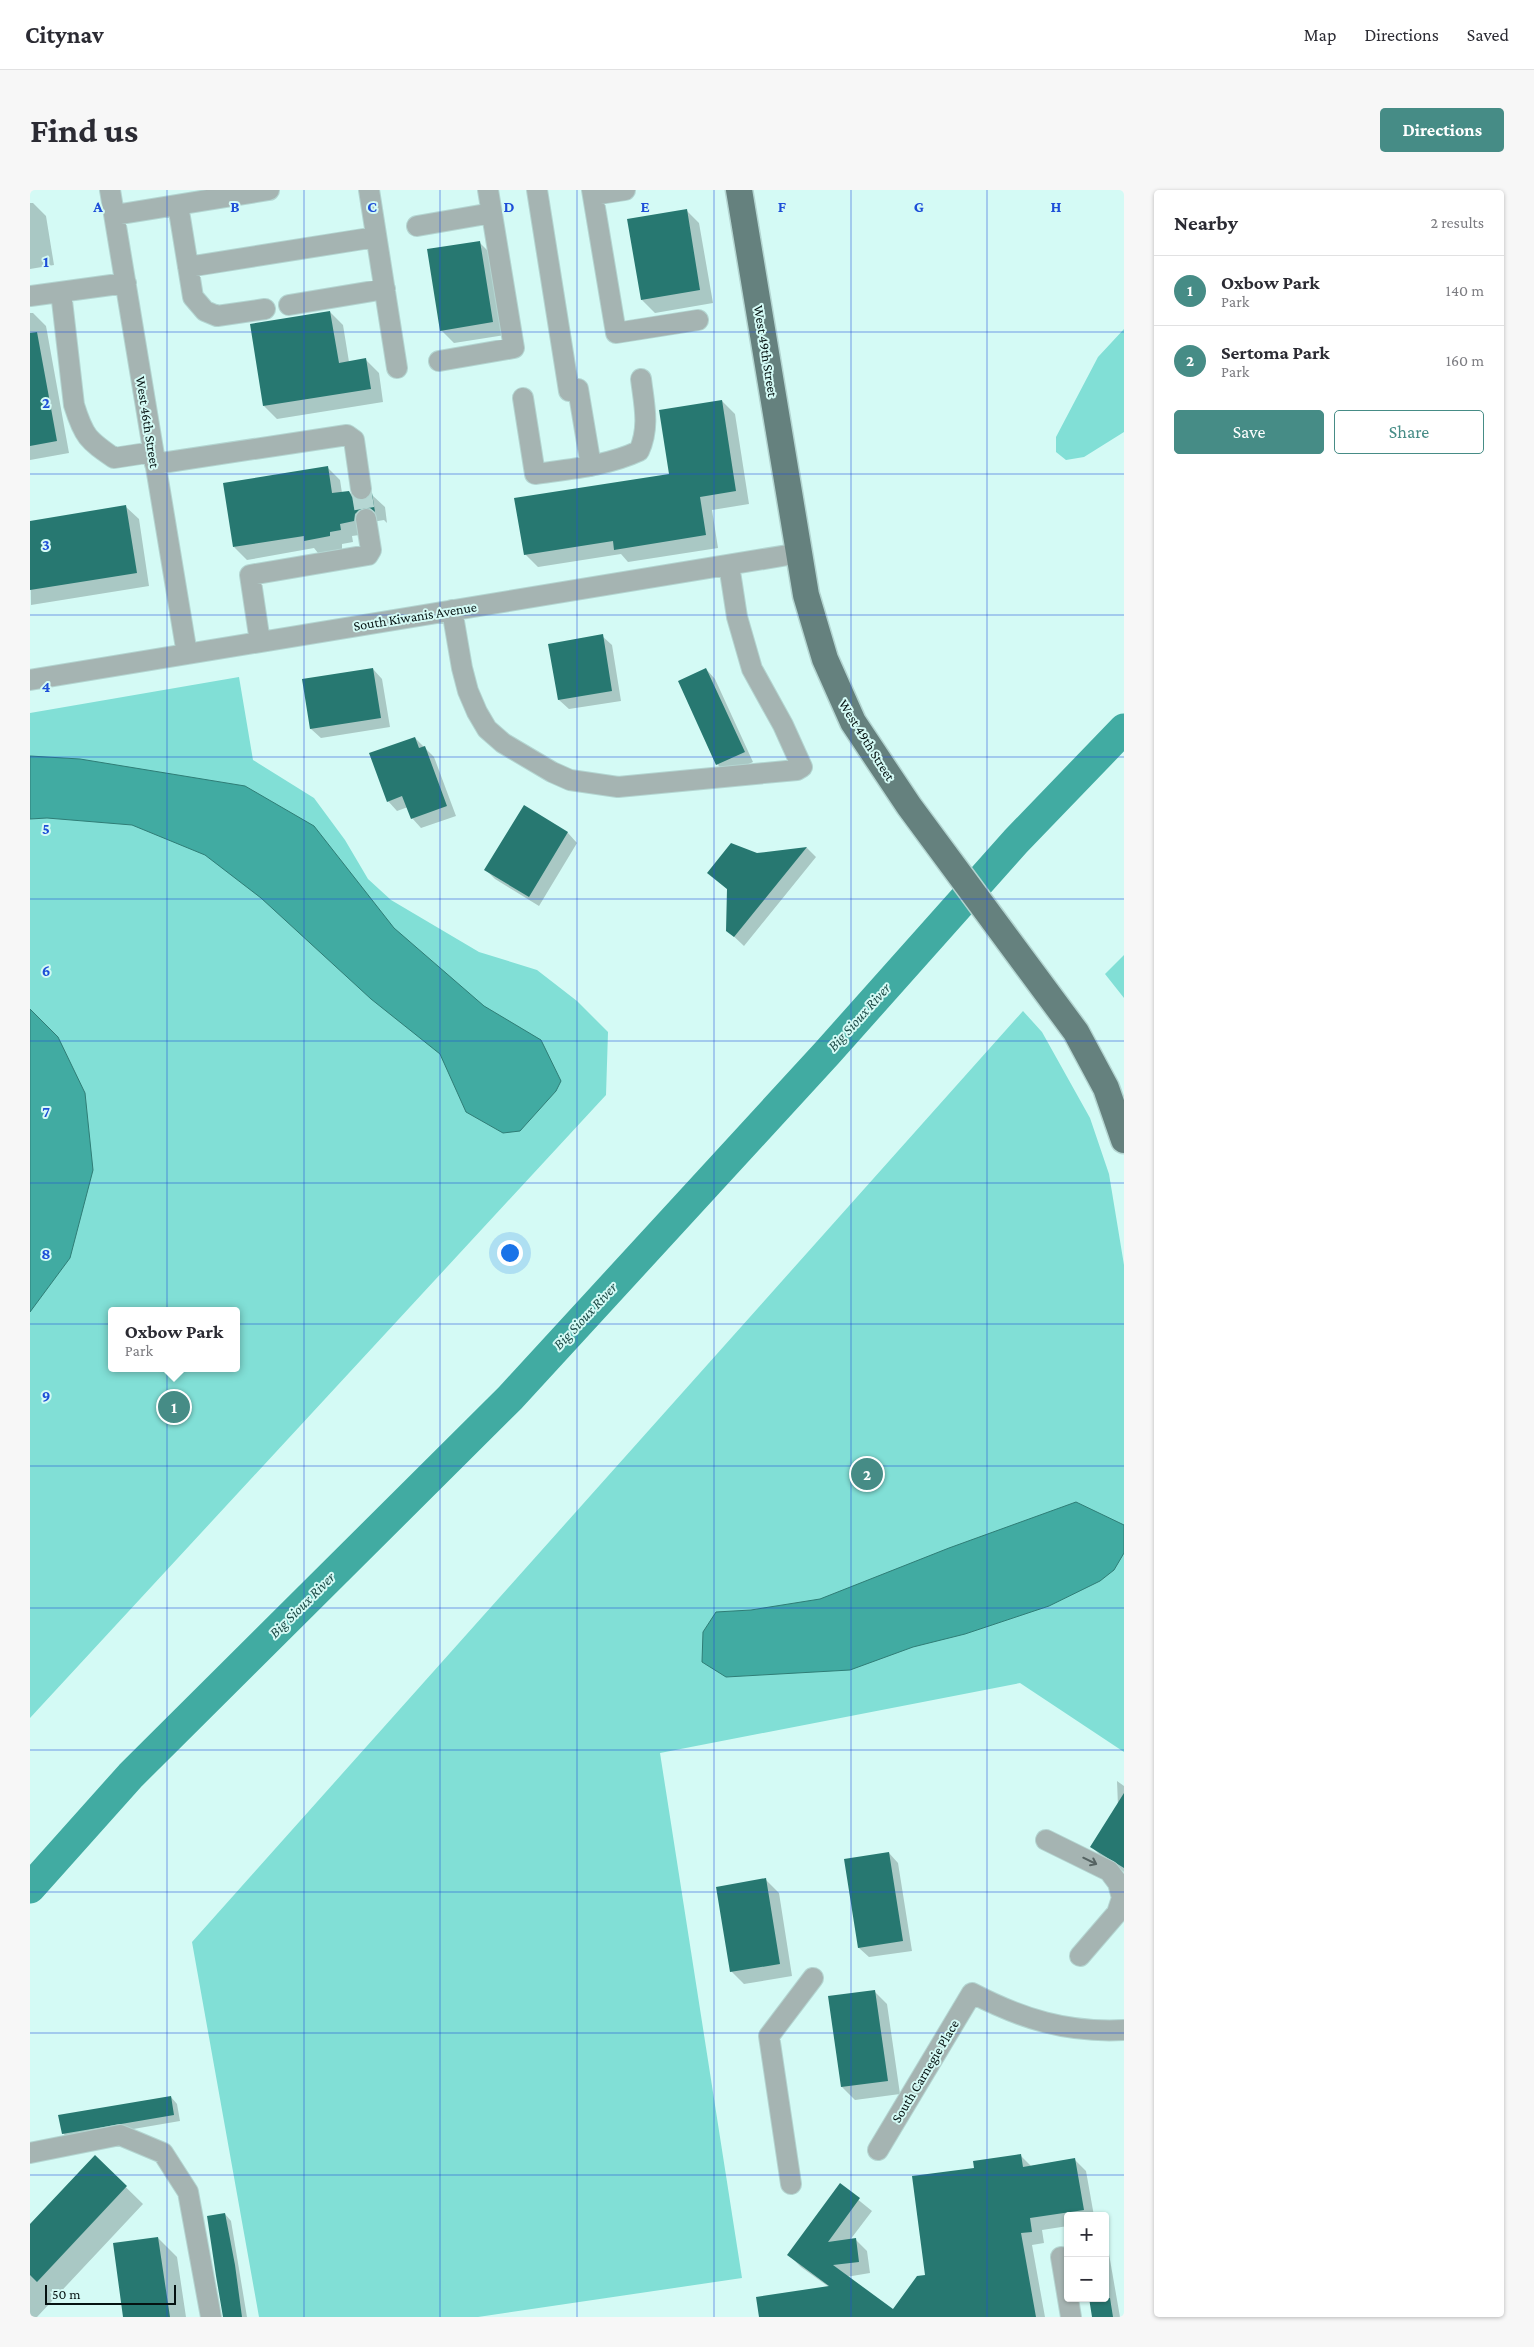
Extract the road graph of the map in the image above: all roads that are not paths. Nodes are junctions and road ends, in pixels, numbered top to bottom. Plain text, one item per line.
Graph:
1 (110, 190) edge
2 (269, 190) edge
3 (370, 190) edge
4 (488, 190) edge
5 (537, 190) edge
6 (625, 190) edge
7 (739, 190) edge
8 (592, 193) edge
9 (178, 205) junction
10 (492, 213) junction
11 (115, 215) junction
12 (417, 226) dead end
13 (376, 237) junction
14 (188, 268) junction
15 (126, 283) junction
16 (385, 288) junction
17 (61, 292) junction
18 (30, 296) edge
19 (289, 305) dead end
20 (265, 309) dead end
21 (698, 320) dead end
22 (439, 361) dead end
23 (397, 368) dead end
24 (640, 379) dead end
25 (523, 398) dead end
26 (154, 458) junction
27 (591, 466) junction
28 (362, 489) tunnel mouth
29 (366, 519) tunnel mouth
30 (800, 553) junction
31 (729, 564) junction
32 (452, 610) junction
33 (260, 642) junction
34 (186, 654) junction
35 (30, 680) edge
36 (1124, 1140) edge
37 (1046, 1840) dead end
38 (1080, 1956) dead end
39 (813, 1978) dead end
40 (1124, 2030) edge
41 (878, 2150) dead end
42 (30, 2153) edge
43 (791, 2184) dead end
44 (1061, 2257) dead end
45 (211, 2317) edge
46 (1071, 2317) edge

1 - 11 street, West 46th Street
2 - 9 street
3 - 13 street
4 - 10 street
5 - 27 street
6 - 8 street
7 - 30 main road, West 49th Street
8 - 21 street
9 - 11 street
9 - 14 street
10 - 12 street
10 - 22 street
11 - 15 street, West 46th Street
13 - 14 street
13 - 16 street
14 - 20 street
15 - 17 street
15 - 26 street, West 46th Street
16 - 19 street
16 - 23 street
17 - 18 street
17 - 26 street
24 - 27 street
25 - 27 street
26 - 28 street
26 - 34 street, West 46th Street
29 - 33 street
30 - 31 street, South Kiwanis Avenue
30 - 36 main road, West 49th Street
31 - 32 street, South Kiwanis Avenue
31 - 32 street
32 - 33 street, South Kiwanis Avenue
33 - 34 street, South Kiwanis Avenue
34 - 35 street, South Kiwanis Avenue
37 -> 38 street
39 - 43 street
40 - 41 street, South Carnegie Place
42 - 45 street
44 - 46 street

